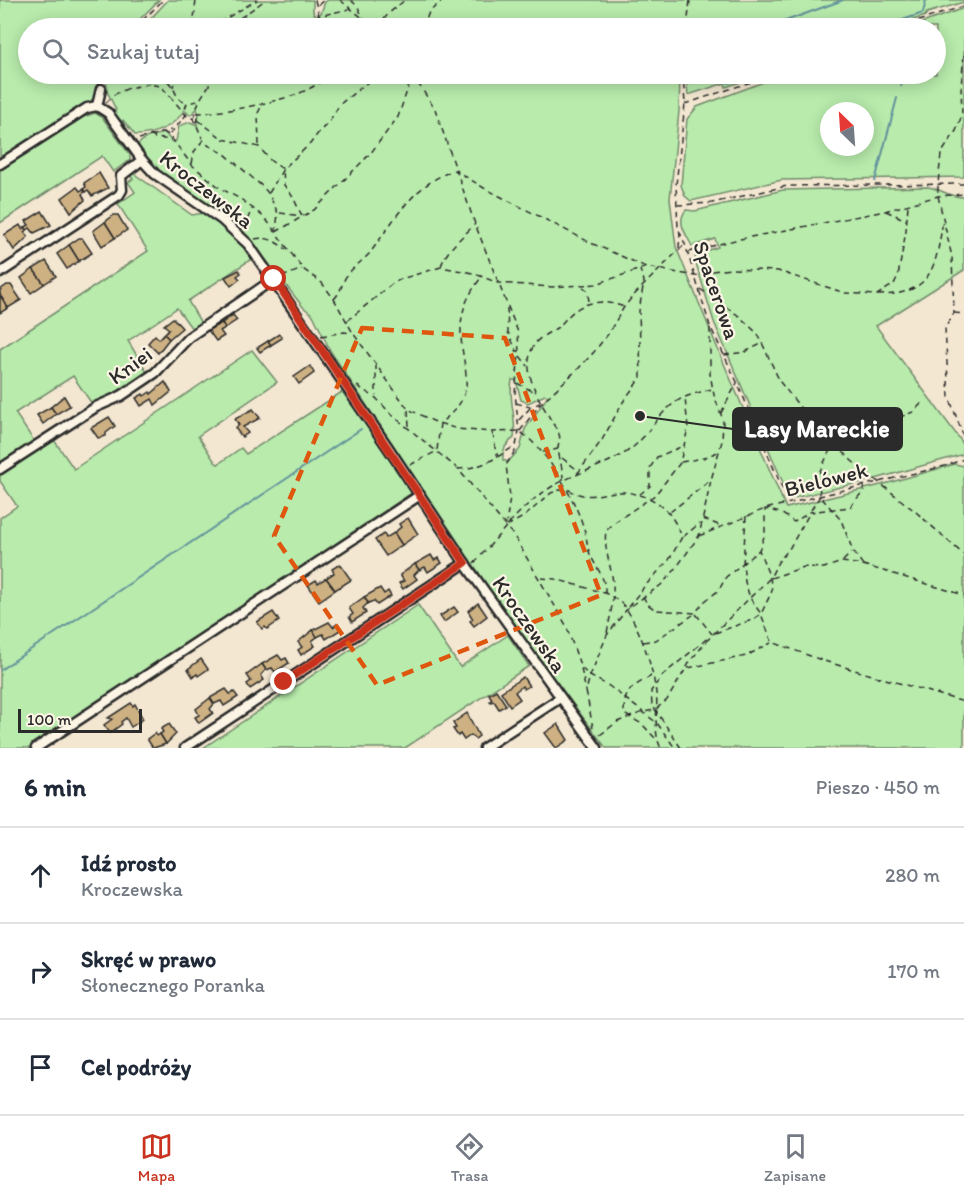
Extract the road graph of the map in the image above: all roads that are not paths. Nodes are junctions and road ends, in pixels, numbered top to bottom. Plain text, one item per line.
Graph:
1 (101, 89) dead end
2 (97, 106) junction
3 (142, 160) junction
4 (0, 164) edge
5 (0, 273) edge
6 (274, 279) junction
7 (0, 469) edge
8 (420, 495) junction
9 (466, 566) junction
10 (560, 698) junction
11 (594, 745) edge
12 (36, 748) edge
13 (185, 748) edge
14 (484, 748) edge

1 - 2 street
2 - 3 street, Kroczewska
2 - 4 street
3 - 5 street
3 - 6 street, Kroczewska
6 - 7 street, Kniei
6 - 8 street, Kroczewska
8 - 9 street, Kroczewska
8 - 12 street
9 - 10 street, Kroczewska
9 - 13 street
10 - 11 street, Kroczewska
10 - 14 street

